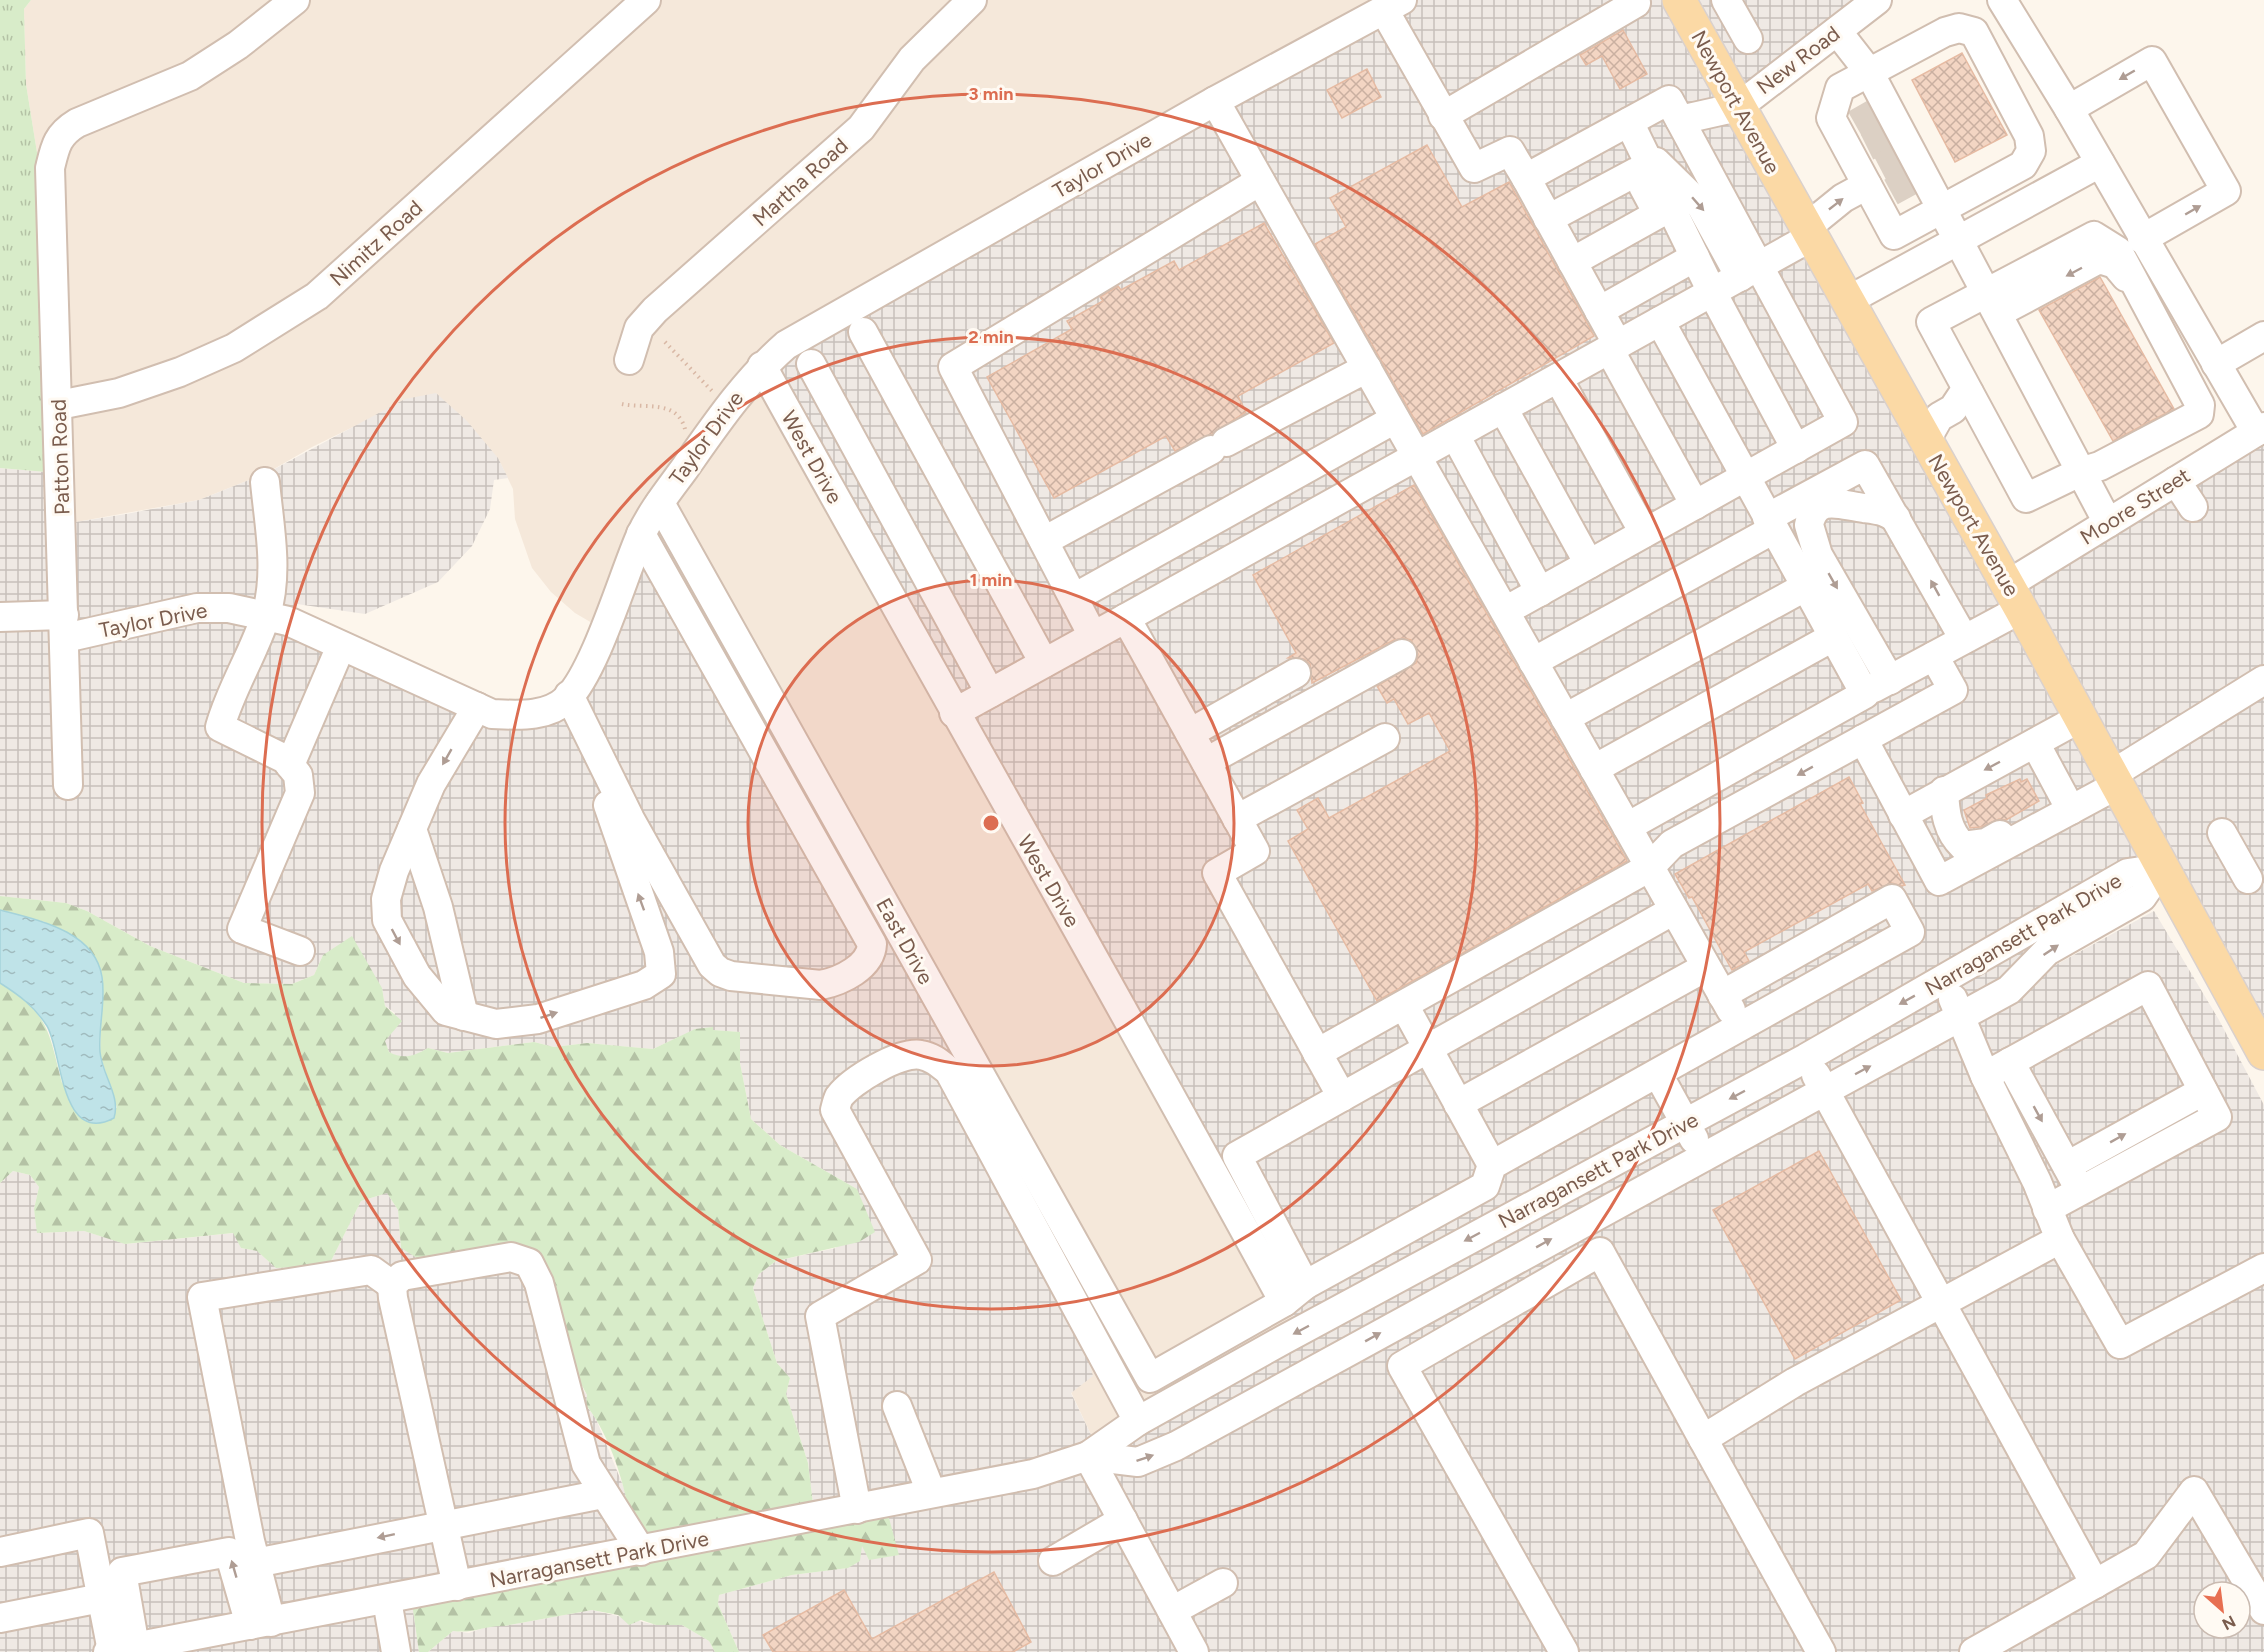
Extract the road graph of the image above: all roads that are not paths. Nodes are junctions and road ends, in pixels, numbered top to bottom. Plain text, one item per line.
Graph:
1 (295, 0) edge
2 (646, 0) edge
3 (972, 0) edge
4 (1634, 0) edge
5 (1726, 0) edge
6 (1877, 0) edge
7 (2002, 0) edge
8 (1681, 1) edge
9 (1393, 5) edge
10 (1837, 31) junction
11 (1749, 39) dead end
12 (1869, 72) junction
13 (1215, 101) junction
14 (1738, 106) junction
15 (2069, 109) junction
16 (1443, 116) junction
17 (1680, 120) junction
18 (1621, 126) junction
19 (1882, 155) junction
20 (1638, 160) junction
21 (2100, 163) junction
22 (1526, 178) junction
23 (1260, 180) junction
24 (1941, 210) junction
25 (1548, 219) junction
26 (1809, 232) junction
27 (2142, 239) junction
28 (1958, 241) junction
29 (1695, 257) junction
30 (1572, 262) junction
31 (1749, 272) junction
32 (1712, 292) junction
33 (1847, 301) junction
34 (1992, 302) junction
35 (1599, 311) junction
36 (1660, 321) junction
37 (863, 333) dead end
38 (2264, 336) edge
39 (1613, 347) junction
40 (629, 360) dead end
41 (811, 364) dead end
42 (2216, 364) junction
43 (762, 366) junction
44 (1367, 368) junction
45 (1558, 378) junction
46 (1965, 395) junction
47 (1904, 401) junction
48 (59, 405) junction
49 (1503, 408) junction
50 (1395, 419) junction
51 (2260, 429) edge
52 (1455, 435) junction
53 (1926, 440) junction
54 (1796, 449) junction
55 (1417, 457) junction
56 (2080, 472) junction
57 (1745, 477) junction
58 (2176, 481) junction
59 (265, 482) dead end
60 (660, 503) junction
61 (1695, 505) junction
62 (2193, 507) dead end
63 (1887, 514) junction
64 (1770, 523) junction
65 (2108, 523) junction
66 (1644, 533) junction
67 (641, 534) junction
68 (1044, 541) junction
69 (1802, 553) junction
70 (1589, 564) junction
71 (1806, 586) junction
72 (1540, 592) junction
73 (2014, 597) junction
74 (1074, 598) junction
75 (1505, 611) junction
76 (266, 615) junction
77 (0, 617) edge
78 (1126, 618) junction
79 (64, 626) junction
80 (1093, 636) junction
81 (1833, 637) junction
82 (1964, 639) junction
83 (341, 646) junction
84 (1402, 654) dead end
85 (1934, 656) junction
86 (1533, 662) junction
87 (1044, 663) junction
88 (1296, 673) dead end
89 (1890, 680) junction
90 (2264, 680) edge
91 (990, 693) junction
92 (1865, 694) junction
93 (568, 698) junction
94 (477, 707) junction
95 (954, 713) junction
96 (1565, 718) junction
97 (2080, 718) junction
98 (1190, 733) junction
99 (1385, 738) dead end
100 (1859, 741) junction
101 (2035, 743) junction
102 (1206, 762) junction
103 (290, 765) junction
104 (1594, 769) junction
105 (2114, 780) junction
106 (68, 785) dead end
107 (1944, 798) junction
108 (2065, 814) junction
109 (1903, 815) junction
110 (1237, 819) junction
111 (1627, 827) junction
112 (412, 830) junction
113 (2222, 834) dead end
114 (1650, 867) junction
115 (2162, 868) junction
116 (2248, 879) dead end
117 (1674, 910) junction
118 (300, 951) dead end
119 (1706, 967) junction
120 (1944, 980) junction
121 (1722, 995) junction
122 (1404, 1005) junction
123 (464, 1016) junction
124 (1961, 1017) junction
125 (1741, 1028) junction
126 (1428, 1049) junction
127 (1317, 1053) junction
128 (2264, 1053) edge
129 (1806, 1058) junction
130 (1998, 1069) junction
131 (1658, 1074) junction
132 (1824, 1091) junction
133 (2203, 1091) junction
134 (1342, 1097) junction
135 (1458, 1104) junction
136 (1685, 1123) junction
137 (1704, 1156) junction
138 (1492, 1165) junction
139 (2067, 1166) junction
140 (2081, 1191) junction
141 (2047, 1209) junction
142 (1583, 1222) junction
143 (2060, 1239) junction
144 (1600, 1252) junction
145 (2264, 1268) edge
146 (392, 1285) junction
147 (1294, 1294) junction
148 (1940, 1301) junction
149 (897, 1406) dead end
150 (1138, 1421) junction
151 (1703, 1439) junction
152 (1088, 1456) junction
153 (931, 1492) junction
154 (603, 1494) junction
155 (857, 1509) junction
156 (1123, 1520) junction
157 (443, 1524) junction
158 (641, 1551) junction
159 (0, 1552) edge
160 (1053, 1561) dead end
161 (256, 1563) junction
162 (1223, 1583) dead end
163 (2095, 1584) junction
164 (457, 1586) junction
165 (101, 1598) junction
166 (387, 1600) junction
167 (2264, 1610) edge
168 (1172, 1611) junction
169 (0, 1618) edge
170 (260, 1624) junction
171 (118, 1650) edge
172 (396, 1652) edge
173 (1194, 1652) edge
174 (1564, 1652) edge
175 (1821, 1652) edge
176 (1974, 1652) edge

1 - 48 street, Patton Road
2 - 48 street, Nimitz Road
3 - 40 street, Martha Road
4 - 16 street
5 - 11 street
6 - 10 street, New Road
7 - 15 street
8 - 14 main road, Newport Avenue
9 - 13 street, Taylor Drive
9 - 16 street
10 - 12 street
10 - 14 street, New Road
12 - 19 street
12 - 19 street
12 - 24 street
13 - 23 street
13 - 43 street, Taylor Drive
14 - 17 street, New Road
14 - 26 main road, Newport Avenue
15 - 21 street
27 -> 15 street
16 - 22 street
17 - 18 street
17 - 31 street
18 - 20 street
18 - 22 street
19 - 24 street
19 - 24 street
26 -> 19 street
20 - 25 street
20 - 29 street
20 - 30 street
20 -> 31 street
21 - 27 street
21 - 28 street
22 - 25 street
23 - 44 street
23 - 68 street
24 - 28 street
25 - 30 street
26 - 31 street
26 - 33 main road, Newport Avenue
27 - 42 street
28 - 33 street
28 - 34 street
29 - 32 street
29 - 35 street
30 - 35 street
31 - 32 street
31 - 54 street
32 - 36 street
32 - 54 street
33 - 47 main road, Newport Avenue
34 - 46 street
34 - 56 street
34 - 56 street
35 - 39 street
36 - 39 street
36 - 57 street
37 - 87 street
38 - 42 street
39 - 45 street
39 - 61 street
41 - 91 street
42 - 51 street
43 - 60 street, Taylor Drive
43 - 95 street, West Drive
44 - 50 street
44 - 68 street
45 - 49 street
45 - 66 street
46 - 47 street
46 - 53 street
46 - 56 street
47 - 53 main road, Newport Avenue
48 - 79 street, Patton Road
49 - 52 street
49 - 70 street
50 - 55 street
50 - 74 street
51 - 58 street, Moore Street
52 - 55 street
52 - 72 street
53 - 73 main road, Newport Avenue
54 - 57 street
55 - 75 street
55 - 78 street
56 - 65 street
57 - 61 street
57 - 64 street
58 - 62 street
58 - 65 street, Moore Street
59 - 76 street
60 - 67 street, Taylor Drive
60 - 147 street, East Drive
61 - 66 street
63 - 64 street
63 - 69 street
82 -> 63 street
64 - 69 street
64 - 86 street
65 - 73 street, Moore Street
66 - 70 street
67 - 93 street, Taylor Drive
67 - 93 street
68 - 74 street
69 - 71 street
69 -> 89 street
70 - 72 street
71 - 81 street
71 - 96 street
72 - 75 street
73 - 82 street, Moore Street
73 - 97 main road, Newport Avenue
74 - 80 street
75 - 86 street
76 - 79 street, Taylor Drive
76 - 83 street, Taylor Drive
76 - 103 street
77 - 79 street, Taylor Drive
78 - 80 street
78 - 98 street
79 - 106 street, Patton Road
80 - 87 street
81 - 92 street
81 - 104 street
82 - 85 street, Moore Street
83 - 94 street, Taylor Drive
83 - 103 street
84 - 102 street
85 - 89 street, Moore Street
85 - 100 street
86 - 96 street
87 - 91 street
88 - 98 street
89 - 92 street, Moore Street
90 - 105 street
91 - 95 street
92 - 111 street, Moore Street
93 - 94 street, Taylor Drive
123 -> 93 street
94 -> 112 street
95 - 147 street, West Drive
96 - 104 street
97 - 101 street
97 - 105 main road, Newport Avenue
98 - 102 street
99 - 110 street
100 - 109 street
100 -> 114 street
101 -> 107 street
101 - 108 street
102 - 110 street
103 - 118 street
104 - 111 street
105 - 108 street
105 - 115 main road, Newport Avenue
107 - 108 street
107 - 109 street
108 - 109 street
110 - 127 street
111 - 114 street
112 - 123 street
112 -> 123 street
113 - 116 street
114 - 117 street
114 - 122 street
115 - 120 street, Narragansett Park Drive
124 -> 115 street, Narragansett Park Drive
115 - 128 main road, Newport Avenue
117 - 119 street
117 - 126 street
119 - 121 street
119 - 135 street
120 - 124 street
120 -> 129 street, Narragansett Park Drive
121 - 125 street
121 - 125 street
122 - 126 street
122 - 127 street
124 - 130 street
132 -> 124 street, Narragansett Park Drive
125 - 131 street
126 - 134 street
126 - 135 street
127 - 134 street
129 - 132 street
129 -> 136 street, Narragansett Park Drive
130 - 133 street
130 -> 139 street
130 - 141 street
131 - 136 street
131 - 138 street
132 - 137 street, Narragansett Park Drive
132 - 148 street
139 -> 133 street
133 - 140 street
134 - 147 street
135 - 138 street
136 - 137 street
136 -> 150 street, Narragansett Park Drive
137 - 142 street, Narragansett Park Drive
138 - 147 street
139 - 140 street
140 - 141 street
141 - 143 street
142 - 144 street
152 -> 142 street, Narragansett Park Drive
143 - 145 street
143 - 148 street
144 - 151 street
144 - 174 street
146 - 154 street
146 - 157 street
146 - 161 street
148 - 151 street
148 - 163 street
149 - 153 street
150 - 152 street, Narragansett Park Drive
150 - 155 street
151 - 175 street
152 - 153 street, Narragansett Park Drive
152 - 156 street
153 - 155 street, Narragansett Park Drive
154 - 157 street
154 - 158 street
155 - 158 street, Narragansett Park Drive
156 - 160 street
156 - 168 street
157 -> 161 street
157 - 164 street
158 - 164 street, Narragansett Park Drive
159 - 165 street
161 - 170 street
162 - 168 street
163 - 167 street
163 - 176 street
164 - 166 street, Narragansett Park Drive
165 - 169 street
165 - 171 street
166 - 170 street, Narragansett Park Drive
166 - 172 street
168 - 173 street
170 - 171 street, Narragansett Park Drive
170 -> 171 street

